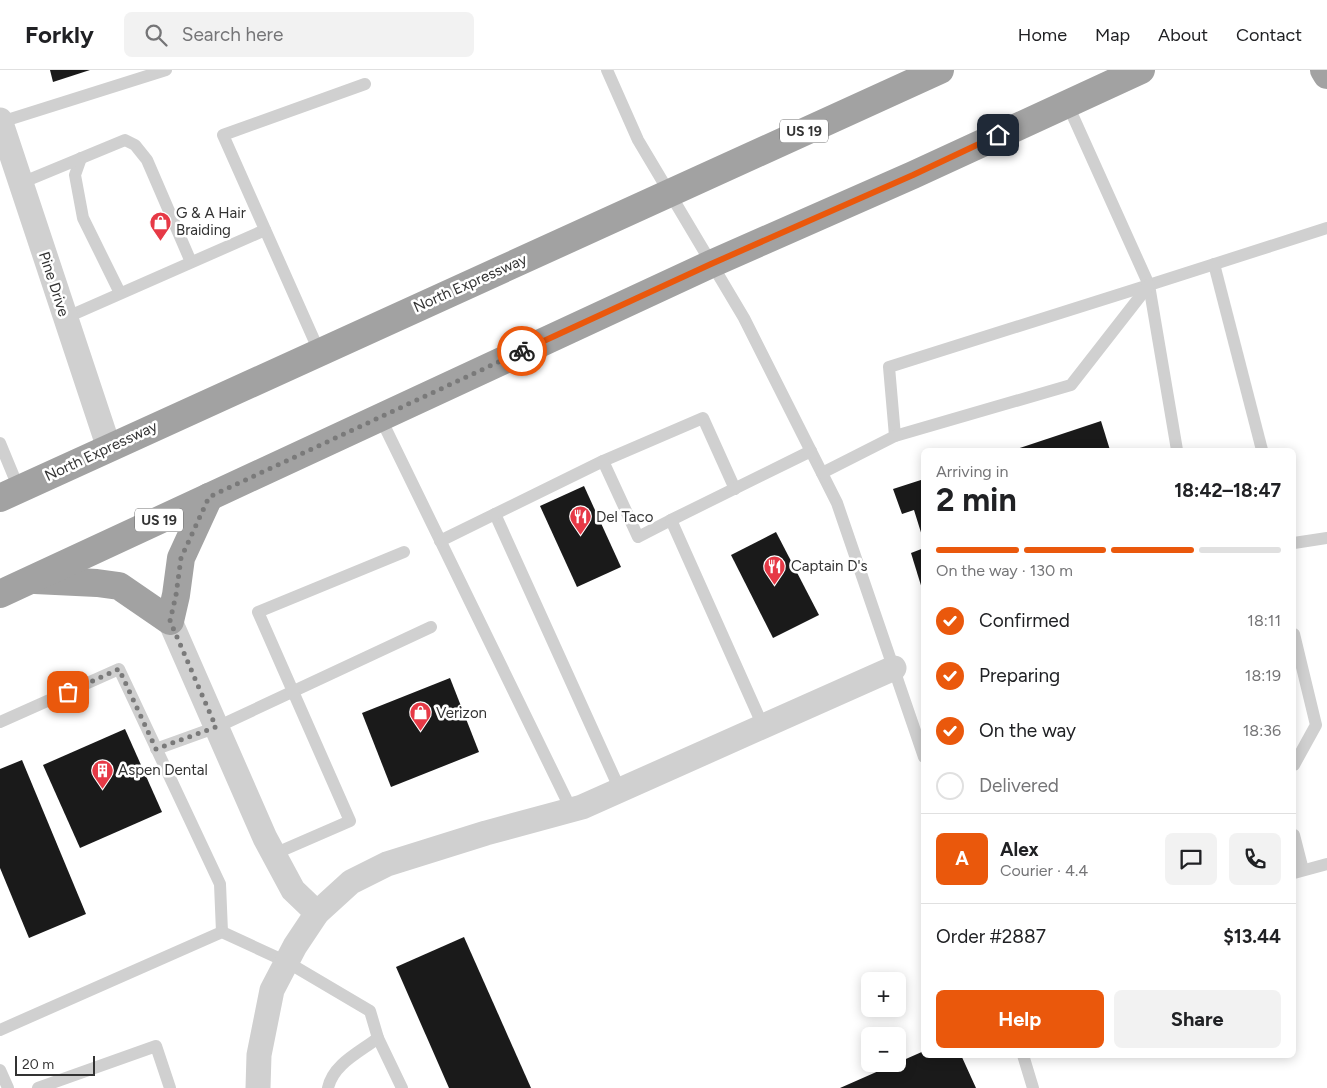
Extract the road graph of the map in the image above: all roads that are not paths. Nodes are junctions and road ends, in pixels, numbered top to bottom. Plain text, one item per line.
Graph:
1 (166, 70) edge
2 (607, 70) edge
3 (940, 70) edge
4 (1141, 70) edge
5 (1324, 70) edge
6 (1327, 75) edge
7 (365, 84) dead end
8 (1067, 103) junction
9 (0, 121) edge
10 (80, 158) junction
11 (21, 183) junction
12 (668, 192) junction
13 (1327, 228) edge
14 (265, 230) junction
15 (191, 262) junction
16 (711, 264) junction
17 (1214, 264) junction
18 (1149, 285) junction
19 (120, 294) junction
20 (66, 318) junction
21 (319, 351) junction
22 (380, 417) junction
23 (895, 436) junction
24 (0, 443) edge
25 (109, 448) junction
26 (1177, 448) edge
27 (1261, 448) edge
28 (811, 451) junction
29 (603, 460) junction
30 (822, 473) junction
31 (734, 489) junction
32 (10, 493) edge
33 (209, 497) junction
34 (495, 514) junction
35 (671, 520) junction
36 (1327, 538) edge
37 (440, 541) junction
38 (1296, 543) edge
39 (404, 552) dead end
40 (31, 580) junction
41 (0, 594) edge
42 (170, 621) junction
43 (431, 627) dead end
44 (1296, 642) edge
45 (894, 668) junction
46 (293, 691) junction
47 (0, 722) edge
48 (763, 726) junction
49 (216, 727) junction
50 (921, 748) edge
51 (156, 749) junction
52 (1296, 762) edge
53 (620, 790) junction
54 (572, 810) junction
55 (274, 854) junction
56 (1296, 854) edge
57 (1327, 864) edge
58 (1298, 872) edge
59 (317, 913) junction
60 (222, 932) junction
61 (287, 962) junction
62 (0, 1030) edge
63 (378, 1038) junction
64 (1024, 1058) edge
65 (0, 1070) edge
66 (8, 1088) edge
67 (38, 1088) edge
68 (170, 1088) edge
69 (258, 1088) edge
70 (328, 1088) edge
71 (402, 1088) edge
72 (1033, 1088) edge

1 - 9 lane
2 - 12 lane
3 - 12 highway, North Expressway / US 19
4 - 8 highway, US 19
5 - 6 highway
7 - 14 lane
8 - 16 highway, US 19
8 - 18 lane
9 - 11 street, Pine Drive
10 - 11 lane
10 - 15 lane
10 - 19 lane
11 - 20 street, Pine Drive
12 - 16 lane
12 - 21 highway, North Expressway / US 19
13 - 17 lane
14 - 15 lane
14 - 21 lane
15 - 19 lane
16 - 22 highway, US 19
16 - 28 lane
17 - 18 lane
17 - 27 lane
18 - 23 lane
18 - 23 lane
18 - 26 lane
19 - 20 lane
20 - 25 street, Pine Drive
21 - 25 highway, North Expressway / US 19
22 - 33 highway, US 19
22 - 37 lane
23 - 30 lane
24 - 32 lane
25 - 32 highway, North Expressway / US 19
28 - 30 lane
28 - 31 lane
29 - 31 lane
29 - 34 lane
29 - 35 lane
30 - 45 lane
31 - 35 lane
33 - 40 highway, US 19
33 - 42 highway
34 - 37 lane
34 - 53 lane
35 - 48 lane
36 - 38 lane
37 - 54 lane
39 - 46 lane
40 - 41 highway, US 19
40 - 42 highway
42 - 49 street
43 - 46 lane
44 - 52 lane
45 - 48 street
45 - 50 lane
46 - 49 lane
46 - 55 lane
47 - 51 lane
48 - 53 street
49 - 51 lane
49 - 55 street
51 - 60 lane
53 - 54 street
54 - 59 street
55 - 59 street
56 - 58 lane
57 - 58 lane
59 - 61 street
60 - 61 lane
60 - 62 lane
61 - 63 lane
61 - 69 street
63 - 70 lane
63 - 71 lane
64 - 72 lane
65 - 66 lane
67 - 68 lane

